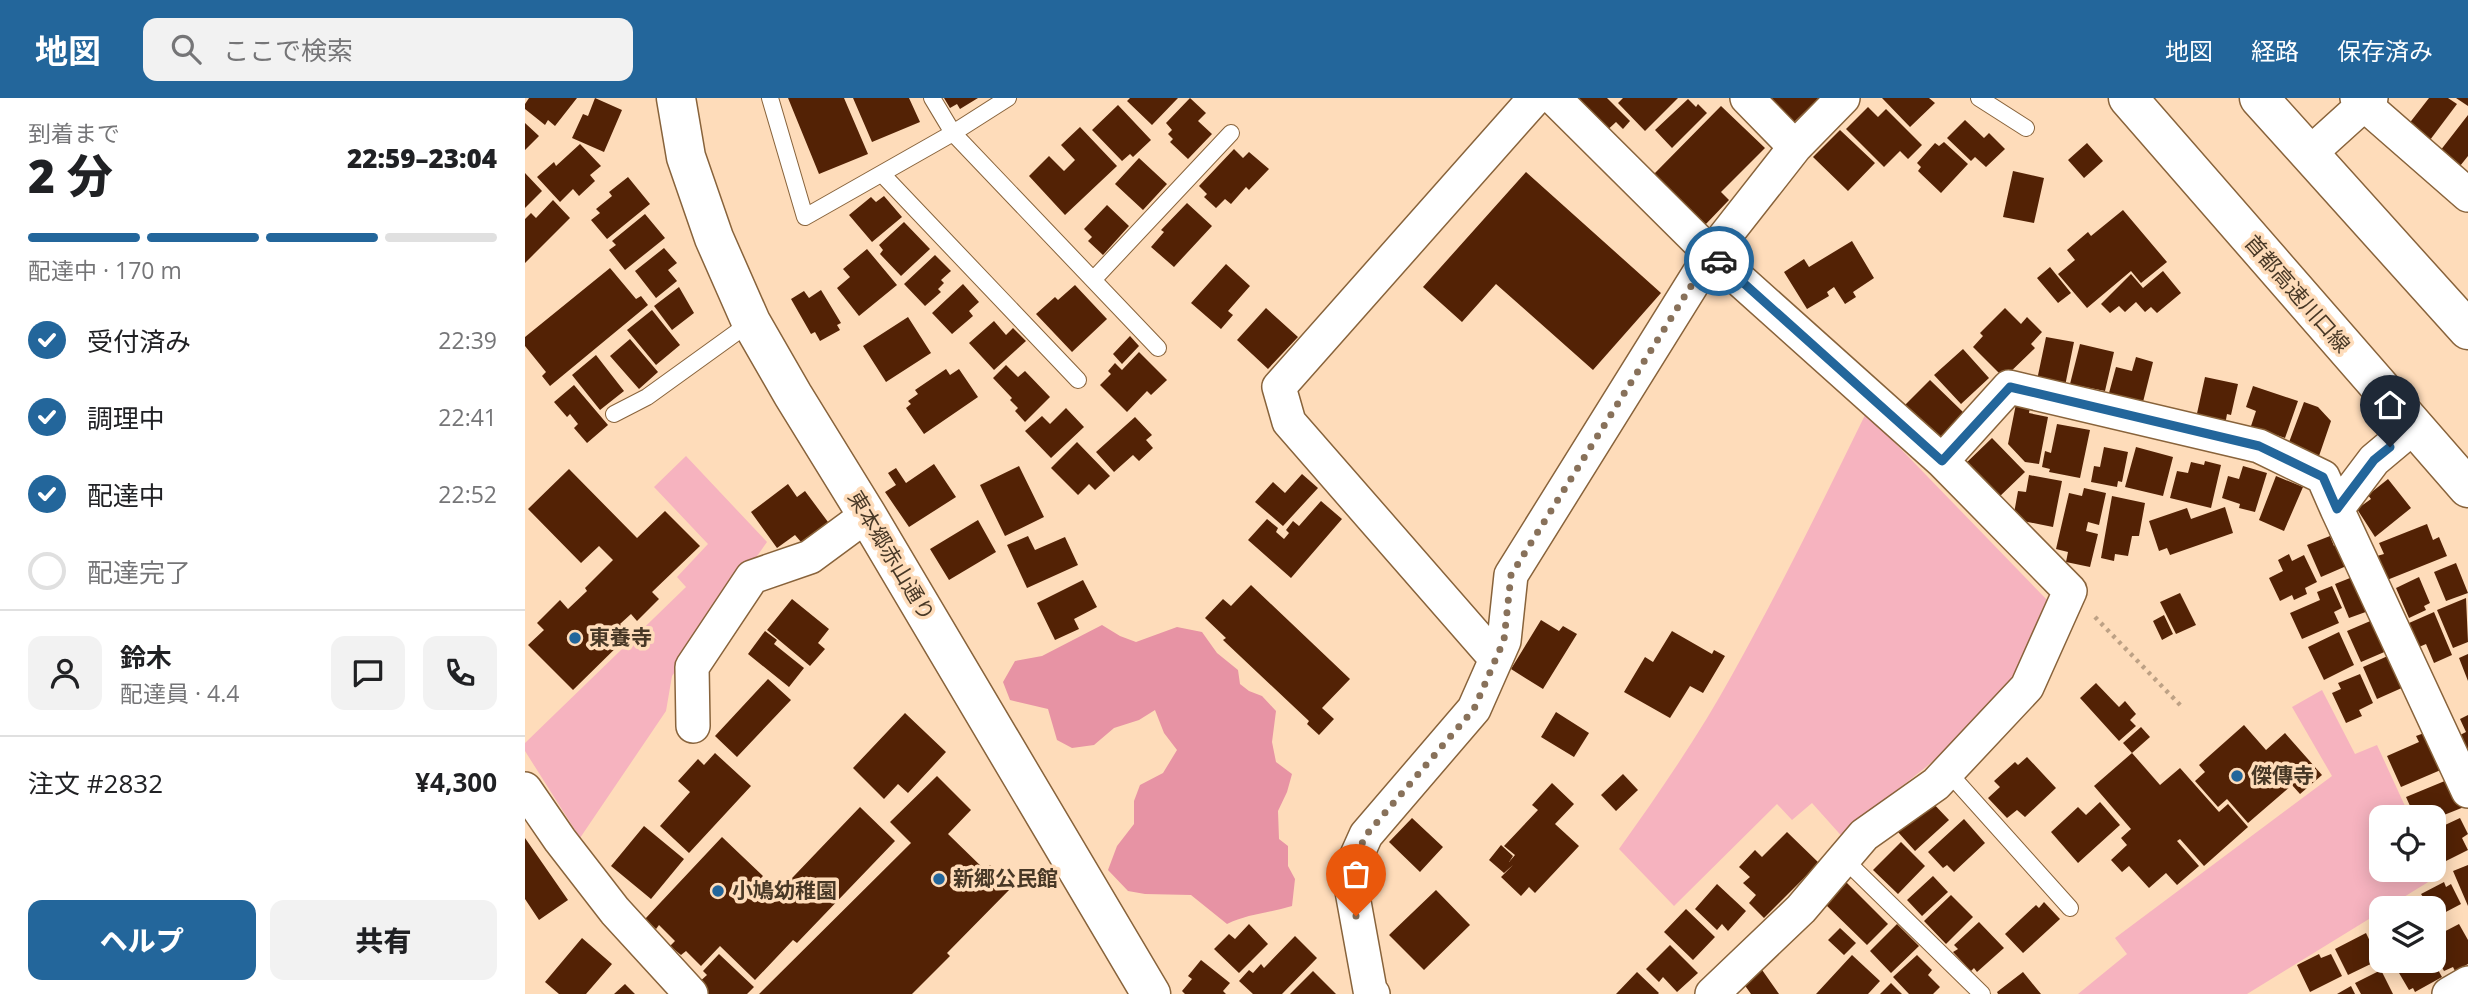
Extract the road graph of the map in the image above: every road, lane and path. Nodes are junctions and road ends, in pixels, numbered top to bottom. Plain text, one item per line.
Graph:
1 (675, 98) edge
2 (770, 98) edge
3 (932, 98) edge
4 (1008, 98) edge
5 (1535, 98) edge
6 (1554, 98) edge
7 (1747, 98) edge
8 (1843, 98) edge
9 (1979, 98) edge
10 (2128, 98) edge
11 (2259, 98) edge
12 (2364, 100) edge
13 (2026, 128) dead end
14 (953, 132) junction
15 (1231, 133) dead end
16 (2318, 146) dead end
17 (1795, 147) junction
18 (882, 174) junction
19 (2468, 195) edge
20 (1711, 254) junction
21 (1093, 280) junction
22 (751, 322) junction
23 (2468, 330) edge
24 (1158, 348) dead end
25 (1078, 380) dead end
26 (614, 414) dead end
27 (2406, 434) dead end
28 (1942, 461) junction
29 (2468, 488) edge
30 (2337, 509) junction
31 (867, 515) junction
32 (2070, 591) junction
33 (1496, 659) junction
34 (2183, 708) dead end
35 (692, 726) dead end
36 (1948, 772) junction
37 (525, 789) edge
38 (2468, 792) edge
39 (1844, 859) junction
40 (2070, 908) dead end
41 (2468, 983) edge
42 (1725, 990) edge
43 (691, 994) edge
44 (1151, 994) edge
45 (1373, 994) edge
46 (1982, 994) edge
47 (2449, 994) edge

1 - 22 main road, 東本郷赤山通り
2 - 18 lane
3 - 14 lane
4 - 14 lane
5 - 33 street
6 - 20 street
7 - 17 street
8 - 17 street
9 - 13 lane
10 - 29 main road, 首都高速川口線
11 - 23 main road
12 - 16 street
12 - 19 street
14 - 18 lane
14 - 21 lane
15 - 21 lane
17 - 20 street
18 - 25 lane
20 - 28 street
20 - 33 street
21 - 24 lane
22 - 26 lane
22 - 31 main road, 東本郷赤山通り
27 - 30 street
28 - 30 street
28 - 32 street
30 - 38 street
31 - 35 street
31 - 44 main road, 東本郷赤山通り
32 - 34 path
32 - 36 street
33 - 45 street
36 - 39 street
36 - 40 lane
37 - 43 street
39 - 42 street
39 - 46 lane
41 - 47 street

